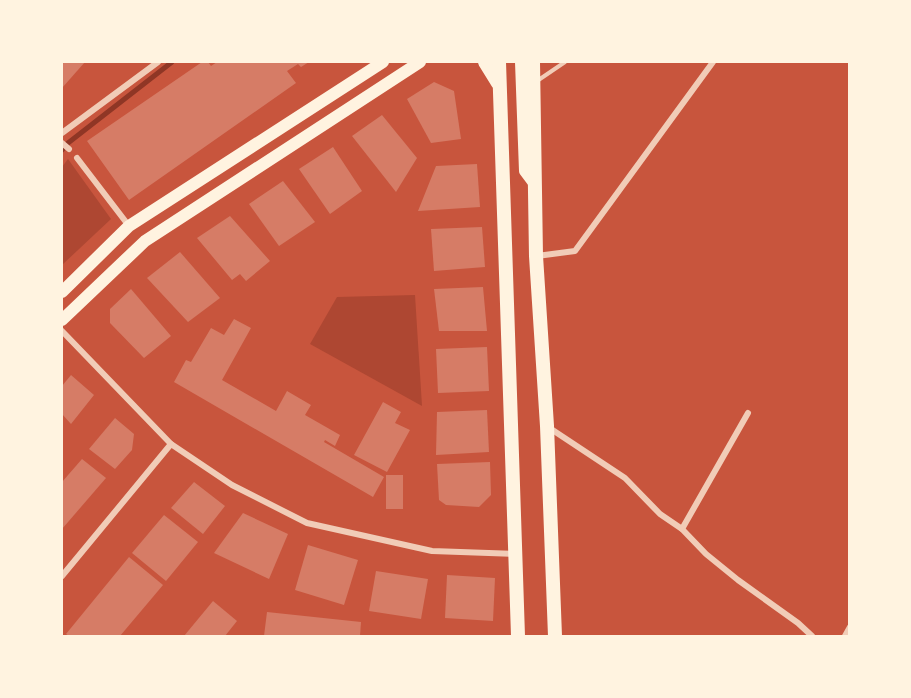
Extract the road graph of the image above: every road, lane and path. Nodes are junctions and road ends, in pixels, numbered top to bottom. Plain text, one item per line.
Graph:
1 (158, 62) edge
2 (420, 62) edge
3 (485, 62) edge
4 (499, 62) edge
5 (521, 62) edge
6 (532, 62) edge
7 (565, 62) edge
8 (713, 62) edge
9 (374, 64) edge
10 (534, 83) junction
11 (499, 84) junction
12 (62, 133) edge
13 (62, 143) edge
14 (69, 149) dead end
15 (77, 158) dead end
16 (534, 183) junction
17 (129, 226) junction
18 (536, 256) junction
19 (62, 292) edge
20 (62, 320) edge
21 (62, 331) edge
22 (748, 412) dead end
23 (547, 426) junction
24 (171, 444) junction
25 (682, 529) junction
26 (516, 554) junction
27 (62, 576) edge
28 (849, 627) edge
29 (518, 636) edge
30 (555, 636) edge
31 (812, 636) edge
32 (845, 636) edge

1 - 12 street
2 - 20 main road
3 - 11 main road
4 - 11 main road
5 - 16 main road
6 - 10 main road
7 - 10 lane
8 - 18 street
9 - 17 main road
10 - 16 main road
11 - 26 main road
13 - 14 street
15 - 17 street
16 - 18 main road
17 - 19 main road
18 - 23 main road
21 - 24 street
22 - 25 street
23 - 25 street
23 - 30 main road
24 - 26 street
24 - 27 street
25 - 31 street
26 - 29 main road
28 - 32 street

